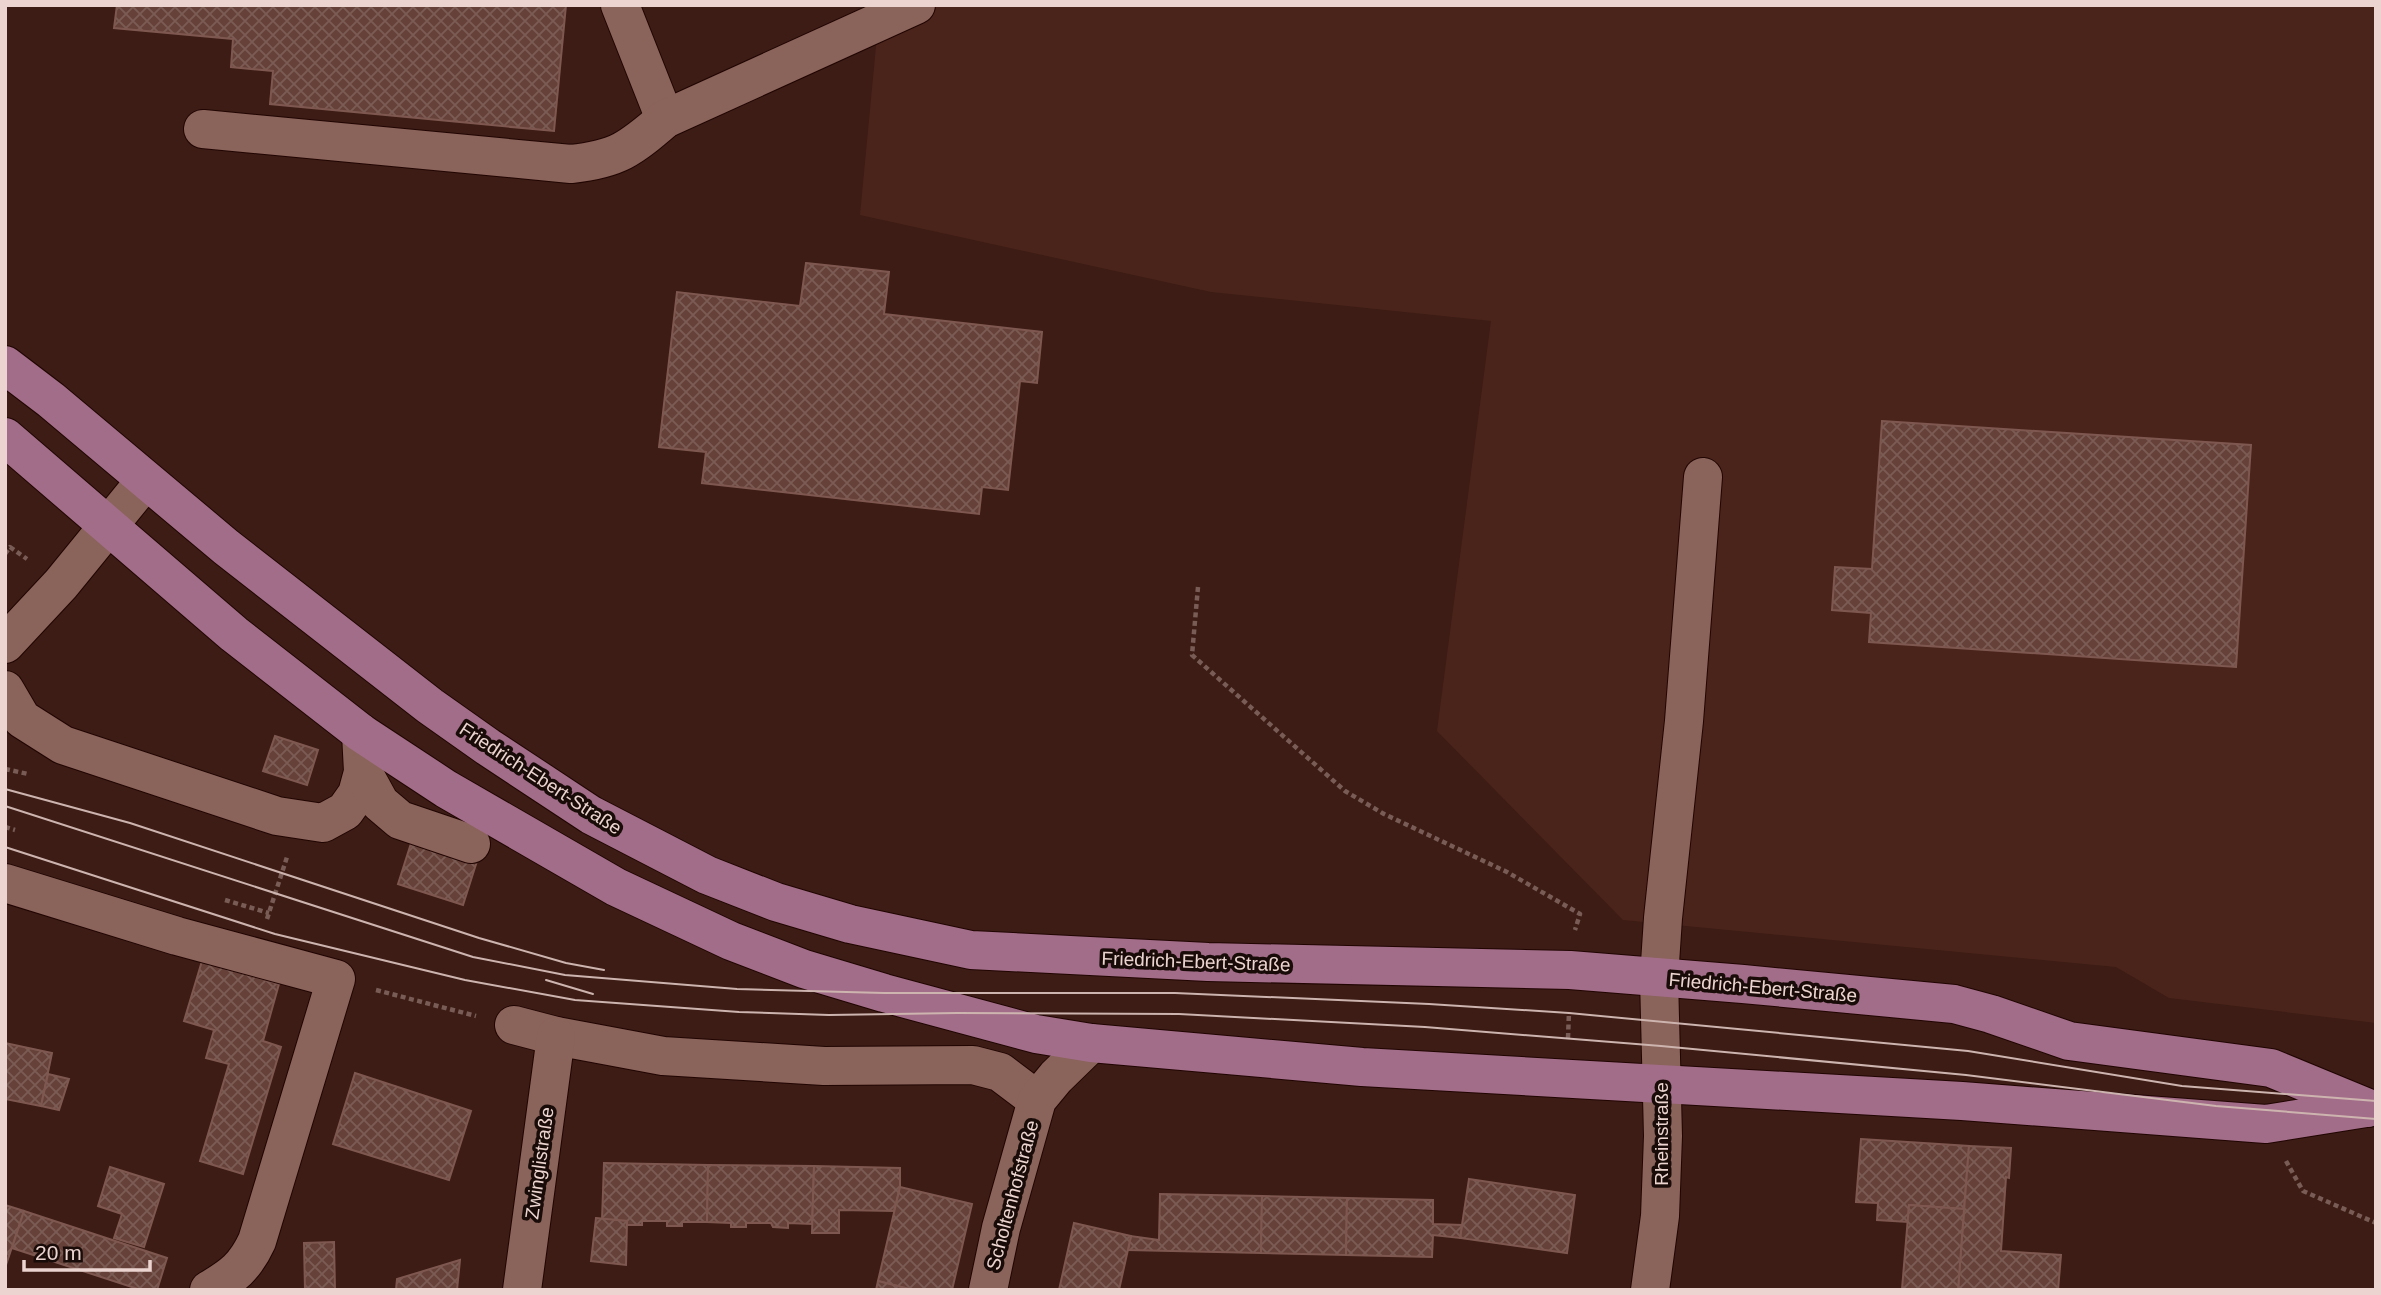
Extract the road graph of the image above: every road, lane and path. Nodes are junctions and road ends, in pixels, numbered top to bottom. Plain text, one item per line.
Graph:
1 (620, 5) edge
2 (916, 5) edge
3 (665, 119) junction
4 (203, 129) dead end
5 (5, 365) edge
6 (5, 437) edge
7 (1703, 477) dead end
8 (145, 481) junction
9 (108, 527) junction
10 (1198, 587) dead end
11 (5, 644) edge
12 (5, 690) edge
13 (361, 733) junction
14 (5, 769) edge
15 (363, 772) junction
16 (29, 774) dead end
17 (299, 820) junction
18 (5, 827) edge
19 (15, 830) dead end
20 (471, 844) dead end
21 (6, 887) edge
22 (225, 900) dead end
23 (269, 913) junction
24 (254, 957) junction
25 (1570, 970) junction
26 (1660, 978) junction
27 (336, 979) junction
28 (514, 1026) joint
29 (556, 1036) junction
30 (1091, 1042) junction
31 (1567, 1078) junction
32 (1661, 1085) junction
33 (1037, 1100) junction
34 (2372, 1108) edge
35 (2266, 1124) junction
36 (2376, 1223) edge
37 (209, 1290) edge
38 (522, 1290) edge
39 (988, 1290) edge
40 (1650, 1290) edge

1 - 3 street
2 - 3 street
3 - 4 street
5 - 8 main road, Friedrich-Ebert-Straße
6 - 9 main road, Friedrich-Ebert-Straße
7 - 26 street, Rheinstraße
8 - 9 street
8 - 25 main road, Friedrich-Ebert-Straße
9 - 11 street
9 - 13 main road, Friedrich-Ebert-Straße
10 - 25 path
12 - 17 street
13 - 15 street
13 - 30 main road, Friedrich-Ebert-Straße
14 - 16 path
15 - 17 street
15 - 20 street
17 - 23 path
18 - 19 path
21 - 24 street
22 - 23 path
23 - 24 path
24 - 27 street
25 - 26 main road, Friedrich-Ebert-Straße
25 - 31 path
26 - 32 street, Rheinstraße
26 - 34 main road, Friedrich-Ebert-Straße
27 - 28 path
27 - 37 street
28 - 29 street
29 - 33 street
29 - 38 street, Zwinglistraße
30 - 31 main road, Friedrich-Ebert-Straße
30 - 33 street
31 - 32 main road, Friedrich-Ebert-Straße
32 - 35 main road, Friedrich-Ebert-Straße
32 - 40 street, Rheinstraße
33 - 39 street, Scholtenhofstraße
34 - 35 main road, Friedrich-Ebert-Straße
35 - 36 path

